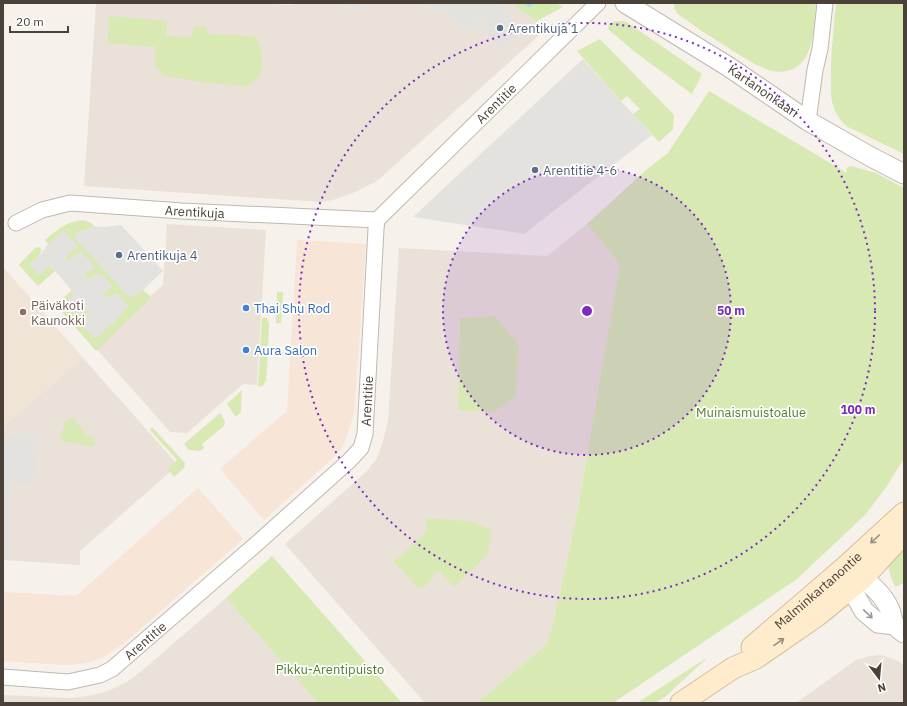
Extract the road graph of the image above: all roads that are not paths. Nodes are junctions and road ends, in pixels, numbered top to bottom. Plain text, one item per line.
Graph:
1 (598, 3) edge
2 (625, 3) edge
3 (826, 3) edge
4 (808, 121) junction
5 (904, 174) edge
6 (378, 220) junction
7 (16, 223) dead end
8 (904, 513) edge
9 (904, 533) edge
10 (844, 568) junction
11 (857, 583) junction
12 (899, 629) edge
13 (733, 668) junction
14 (3, 677) edge
15 (681, 703) edge

1 - 6 street, Arentitie
2 - 4 street, Kartanonkaari
3 - 4 street
4 - 5 street, Kartanonkaari
6 - 7 street, Arentikuja
6 - 14 street, Arentitie
8 -> 10 main road, Malminkartanontie
9 - 11 main road, Malminkartanontie
10 - 11 street
10 - 13 main road, Malminkartanontie
11 - 12 street
13 -> 11 main road, Malminkartanontie
13 - 15 main road, Malminkartanontie

